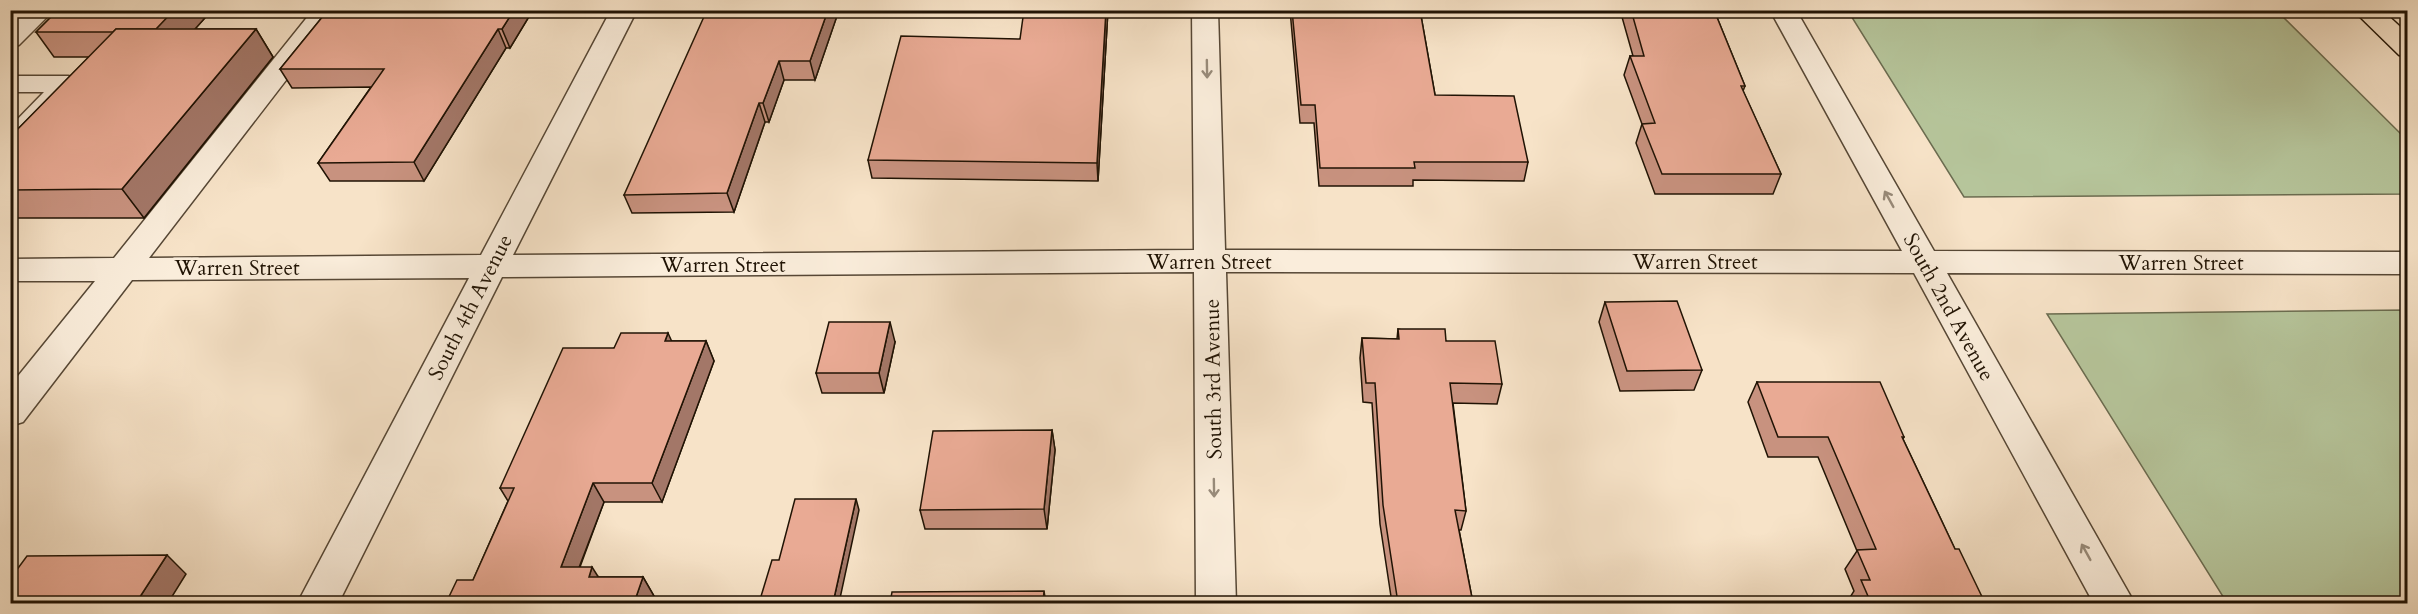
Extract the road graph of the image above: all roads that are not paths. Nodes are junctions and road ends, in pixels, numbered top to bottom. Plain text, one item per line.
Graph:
1 (327, 10) edge
2 (624, 10) edge
3 (1205, 10) edge
4 (1783, 10) edge
5 (2366, 10) edge
6 (29, 13) edge
7 (10, 39) edge
8 (2408, 49) edge
9 (10, 84) edge
10 (10, 144) edge
11 (1211, 261) junction
12 (1924, 262) junction
13 (2408, 263) edge
14 (492, 266) junction
15 (124, 269) junction
16 (10, 270) edge
17 (10, 412) edge
18 (317, 603) edge
19 (1216, 603) edge
20 (2115, 603) edge

1 - 15 street
2 - 14 street, South 4th Avenue
3 -> 11 street, South 3rd Avenue
12 -> 4 street, South 2nd Avenue
5 - 8 main road
6 - 7 street
9 - 10 street
11 - 12 street, Warren Street
11 - 14 street, Warren Street
11 -> 19 street, South 3rd Avenue
12 - 13 street, Warren Street
20 -> 12 street, South 2nd Avenue
14 - 15 street, Warren Street
14 - 18 street, South 4th Avenue
15 - 16 street, Warren Street
15 - 17 street

